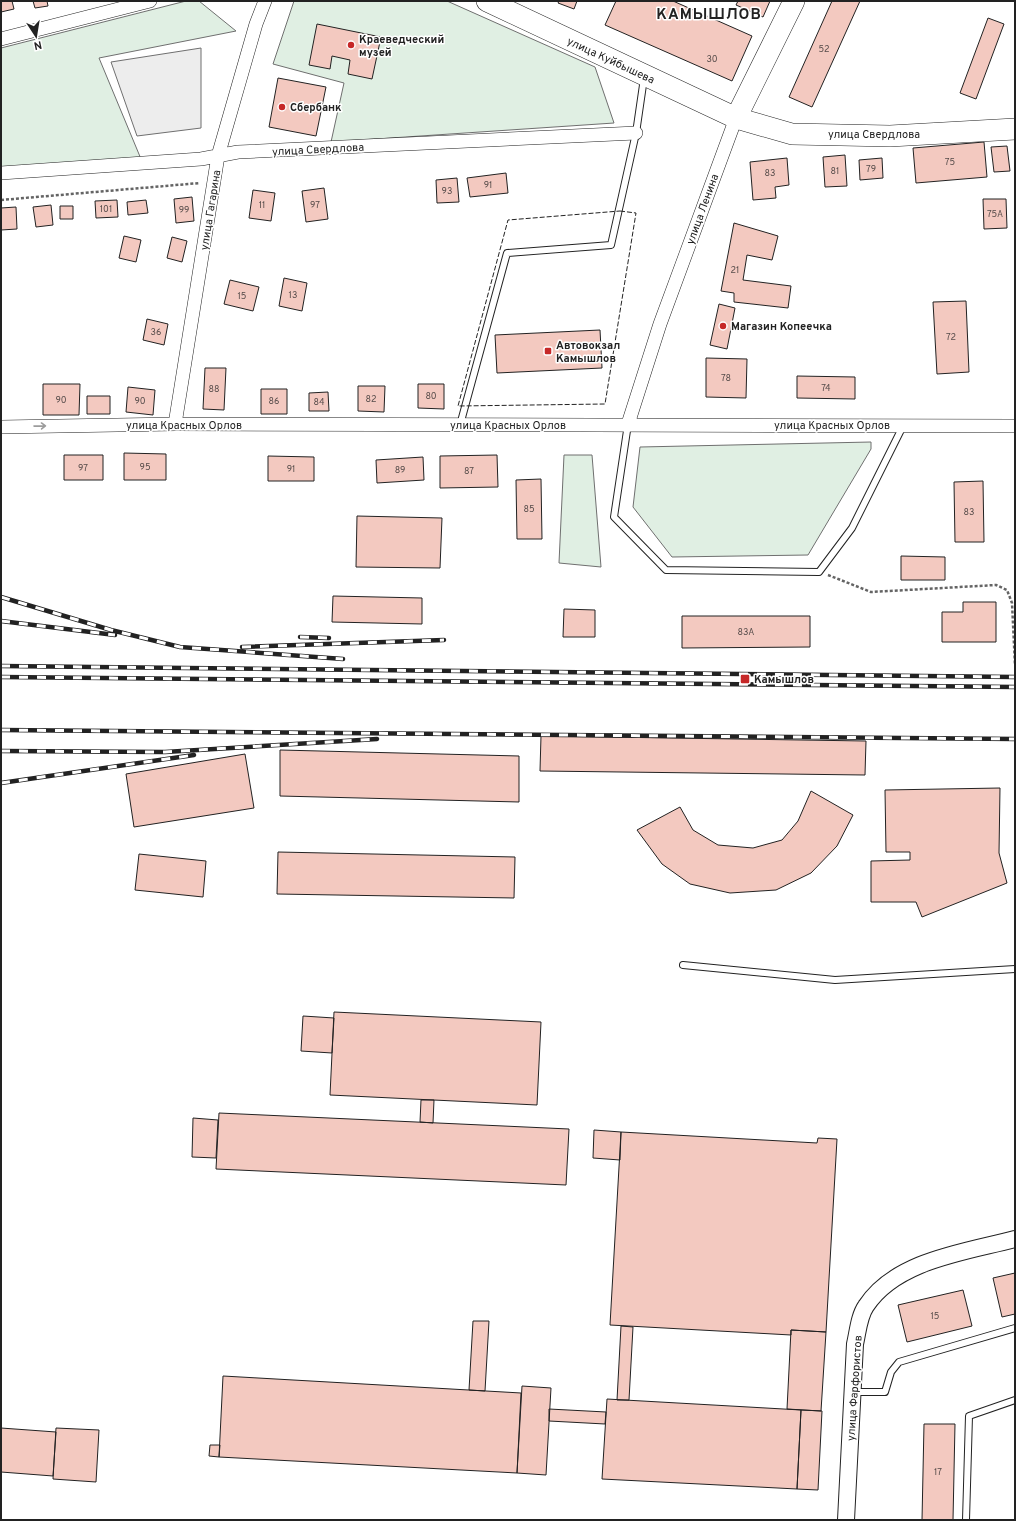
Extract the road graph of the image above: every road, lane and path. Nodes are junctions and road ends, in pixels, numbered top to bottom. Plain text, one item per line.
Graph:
1 (150, 1) edge
2 (265, 1) edge
3 (487, 1) edge
4 (794, 1) edge
5 (1, 39) edge
6 (644, 75) junction
7 (736, 118) junction
8 (1015, 128) edge
9 (636, 133) junction
10 (218, 156) junction
11 (1, 173) edge
12 (215, 182) junction
13 (1, 200) edge
14 (175, 424) junction
15 (460, 424) junction
16 (628, 424) junction
17 (904, 425) junction
18 (1015, 426) edge
19 (1, 427) edge
20 (819, 572) junction
21 (1015, 665) edge
22 (683, 965) dead end
23 (1015, 969) edge
24 (1015, 1239) edge
25 (1015, 1328) edge
26 (852, 1392) junction
27 (1015, 1400) edge
28 (846, 1520) edge
29 (966, 1520) edge

1 - 5 street
2 - 10 street, улица Гагарина
3 - 6 main road, улица Куйбышева
4 - 7 main road, улица Ленина
6 - 7 main road, улица Куйбышева
6 - 9 lane
7 - 8 main road, улица Свердлова
7 - 16 street, улица Ленина
9 - 10 street, улица Свердлова
9 - 15 lane
10 - 11 street, улица Свердлова
10 - 12 street, улица Гагарина
12 - 13 path
12 - 14 street, улица Гагарина
14 - 15 street, улица Красных Орлов
19 -> 14 street, улица Красных Орлов
15 - 16 street, улица Красных Орлов
16 - 17 street, улица Красных Орлов
16 - 20 lane
17 - 18 street, улица Красных Орлов
17 - 20 lane
20 - 21 path
22 - 23 lane
24 - 26 street, улица Фарфористов
25 - 26 lane
26 - 28 street, улица Фарфористов
27 - 29 lane

